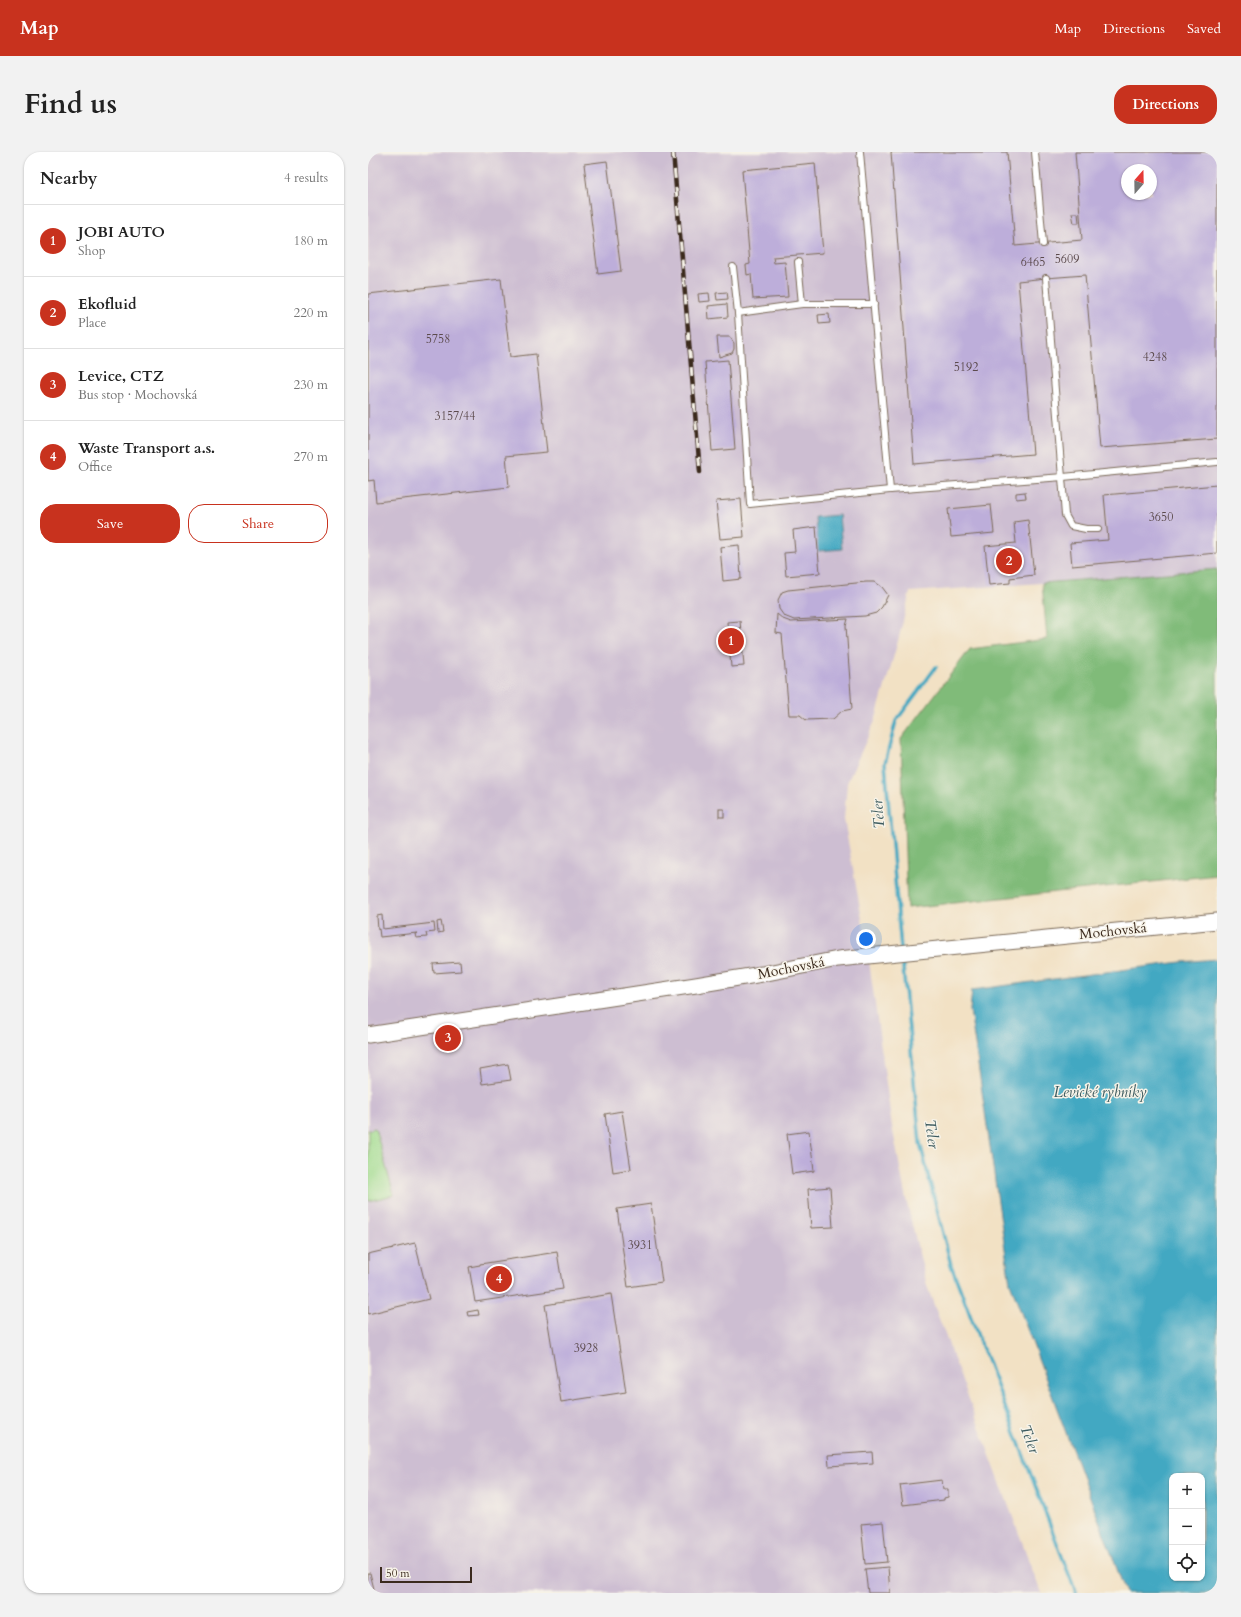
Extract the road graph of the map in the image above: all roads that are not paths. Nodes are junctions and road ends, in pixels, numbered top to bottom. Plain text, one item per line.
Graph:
1 (860, 152) edge
2 (1036, 152) edge
3 (1043, 244) dead end
4 (798, 262) dead end
5 (733, 267) dead end
6 (1046, 278) dead end
7 (802, 304) junction
8 (874, 304) junction
9 (738, 313) junction
10 (1217, 462) edge
11 (1063, 477) junction
12 (890, 490) junction
13 (1098, 529) dead end
14 (1217, 921) edge
15 (368, 1035) edge

1 - 8 lane
2 - 3 lane
4 - 7 lane
5 - 9 lane
6 - 11 lane
7 - 8 lane
7 - 9 lane
8 - 12 lane
9 - 12 lane
10 - 11 lane
11 - 12 lane
11 - 13 lane
14 - 15 street, Mochovská

